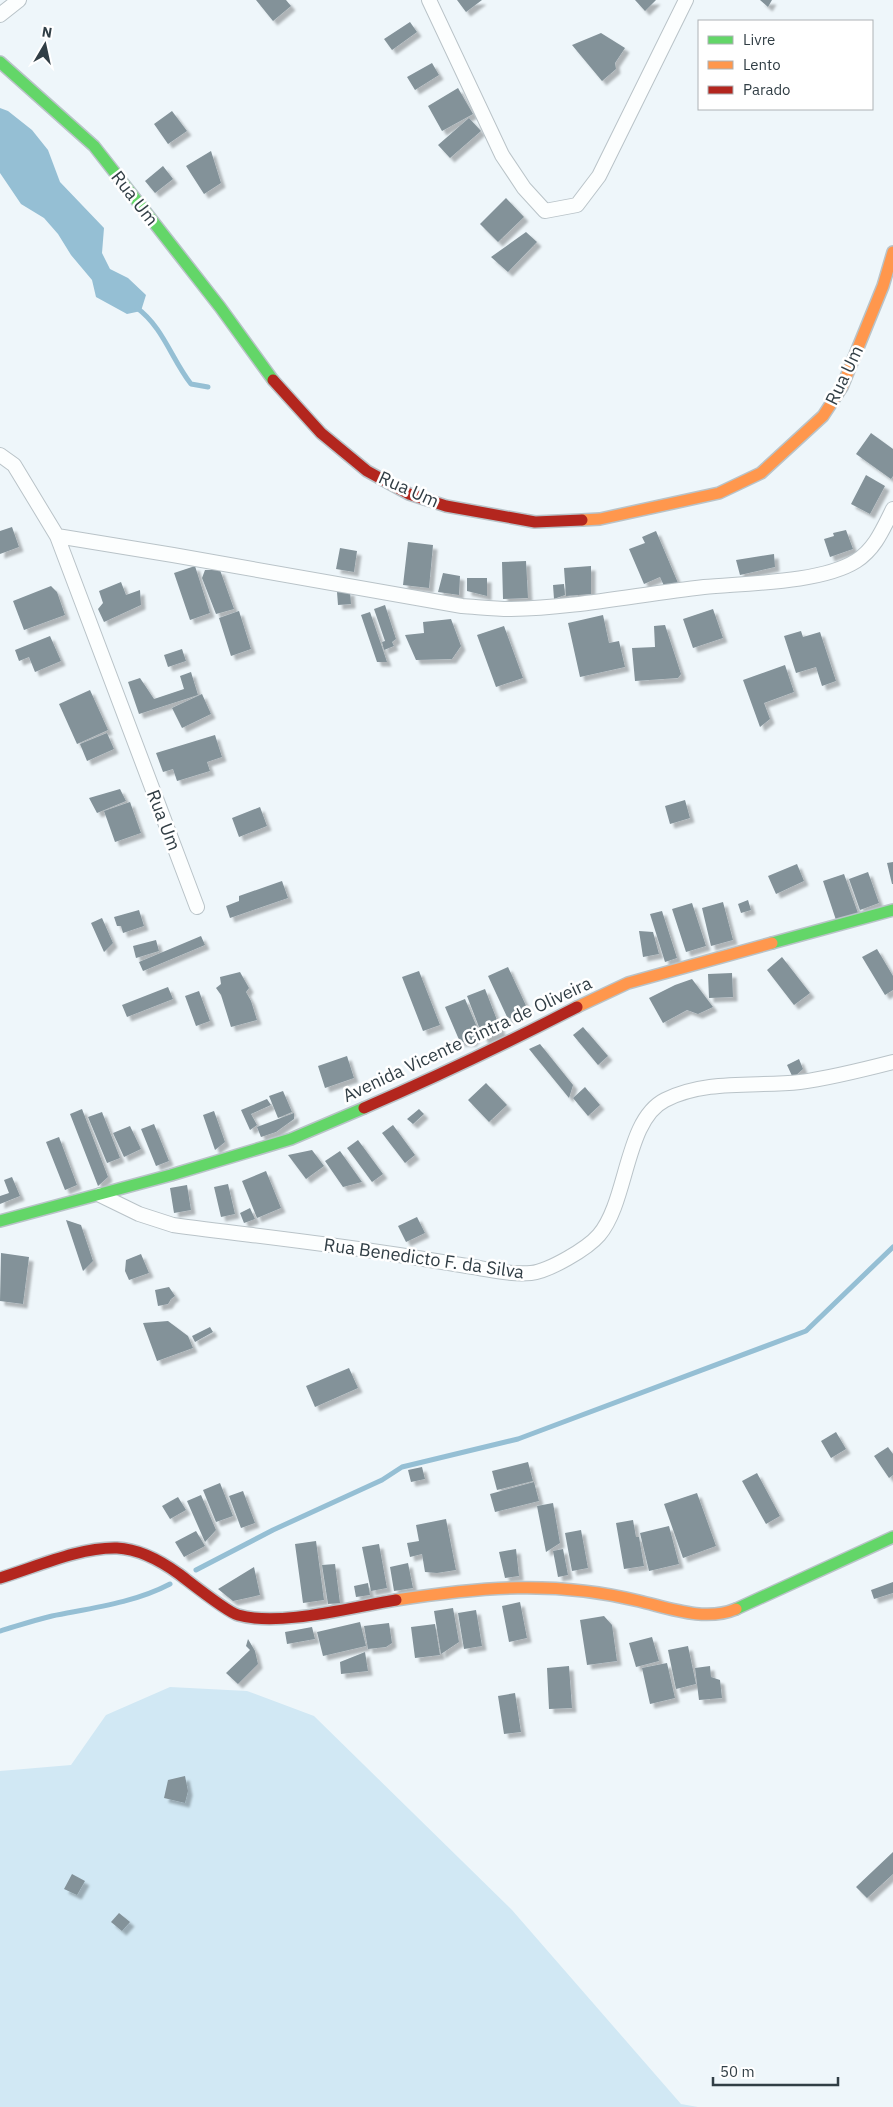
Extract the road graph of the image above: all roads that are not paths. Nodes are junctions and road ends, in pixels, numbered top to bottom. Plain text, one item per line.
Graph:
1 (20, 0) edge
2 (429, 0) edge
3 (686, 0) edge
4 (0, 15) edge
5 (0, 62) edge
6 (893, 252) edge
7 (0, 455) edge
8 (893, 509) edge
9 (57, 536) junction
10 (197, 907) dead end
11 (893, 910) edge
12 (893, 1062) edge
13 (100, 1195) junction
14 (0, 1221) edge
15 (893, 1536) edge
16 (0, 1578) edge

1 - 4 street
2 - 3 street
5 - 6 street, Rua Um
7 - 9 street, Rua Um
8 - 9 street
9 - 10 street, Rua Um
11 - 13 street, Avenida Vicente Cintra de Oliveira
12 - 13 street, Rua Benedicto F. da Silva
13 - 14 street, Avenida Vicente Cintra de Oliveira
15 - 16 street

